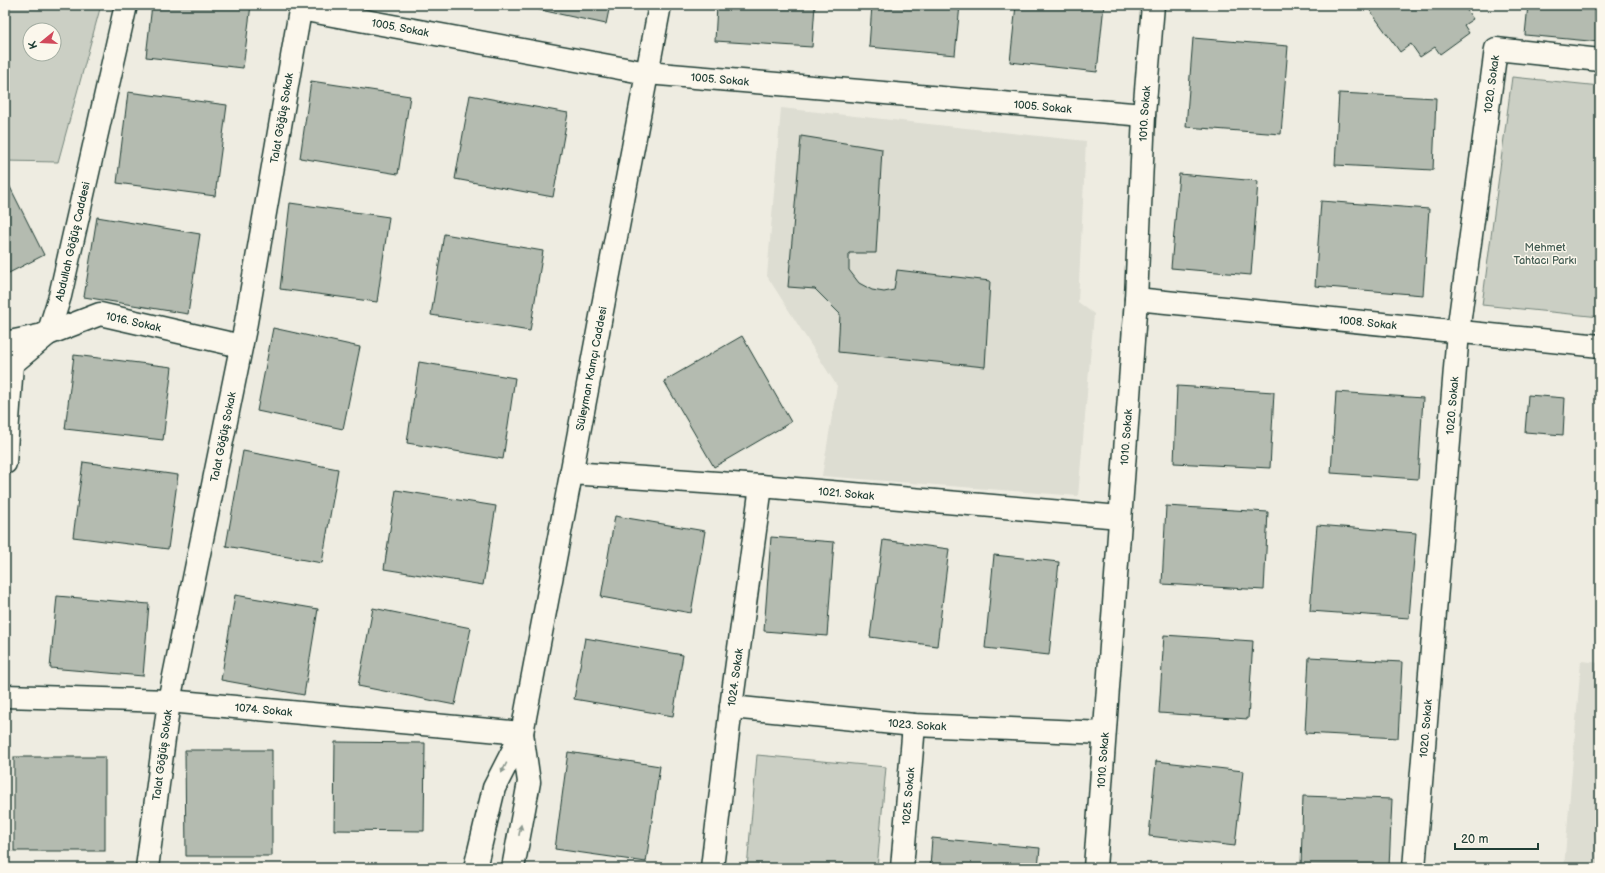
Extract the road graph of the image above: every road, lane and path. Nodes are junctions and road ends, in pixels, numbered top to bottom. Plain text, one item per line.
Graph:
1 (126, 5) edge
2 (660, 5) edge
3 (1153, 5) edge
4 (301, 7) edge
5 (1600, 60) edge
6 (647, 73) junction
7 (1144, 115) junction
8 (1136, 299) junction
9 (1458, 332) junction
10 (48, 334) junction
11 (5, 343) edge
12 (241, 346) junction
13 (1600, 346) edge
14 (5, 463) edge
15 (571, 473) junction
16 (761, 486) junction
17 (1120, 517) junction
18 (5, 696) edge
19 (168, 701) junction
20 (731, 707) junction
21 (914, 725) junction
22 (522, 733) junction
23 (1104, 733) junction
24 (147, 868) edge
25 (475, 868) edge
26 (513, 868) edge
27 (712, 868) edge
28 (902, 868) edge
29 (1095, 868) edge
30 (1414, 868) edge

1 - 10 street, Abdullah Göğüş Caddesi
2 - 6 street, Süleyman Kamçı Caddesi
3 - 7 street, 1010. Sokak
4 - 6 street, 1005. Sokak
4 - 12 street, Talat Göğüş Sokak
5 - 9 street, 1020. Sokak
6 - 7 street, 1005. Sokak
6 - 15 street, Süleyman Kamçı Caddesi
7 - 8 street, 1010. Sokak
8 - 9 street, 1008. Sokak
8 - 17 street, 1010. Sokak
9 - 13 street, 1008. Sokak
9 - 30 street, 1020. Sokak
10 - 11 street, 1016. Sokak
10 - 12 street, 1016. Sokak
10 - 14 street
12 - 19 street, Talat Göğüş Sokak
15 - 16 street, 1021. Sokak
15 - 22 street, Süleyman Kamçı Caddesi
16 - 17 street, 1021. Sokak
16 - 20 street, 1024. Sokak
17 - 23 street, 1010. Sokak
18 - 19 street, 1074. Sokak
19 - 22 street, 1074. Sokak
19 - 24 street, Talat Göğüş Sokak
20 - 21 street, 1023. Sokak
20 - 27 street, 1024. Sokak
21 - 23 street, 1023. Sokak
21 - 28 street, 1025. Sokak
22 -> 25 street, Süleyman Kamçı Caddesi
26 -> 22 street, Süleyman Kamçı Caddesi
23 - 29 street, 1010. Sokak

